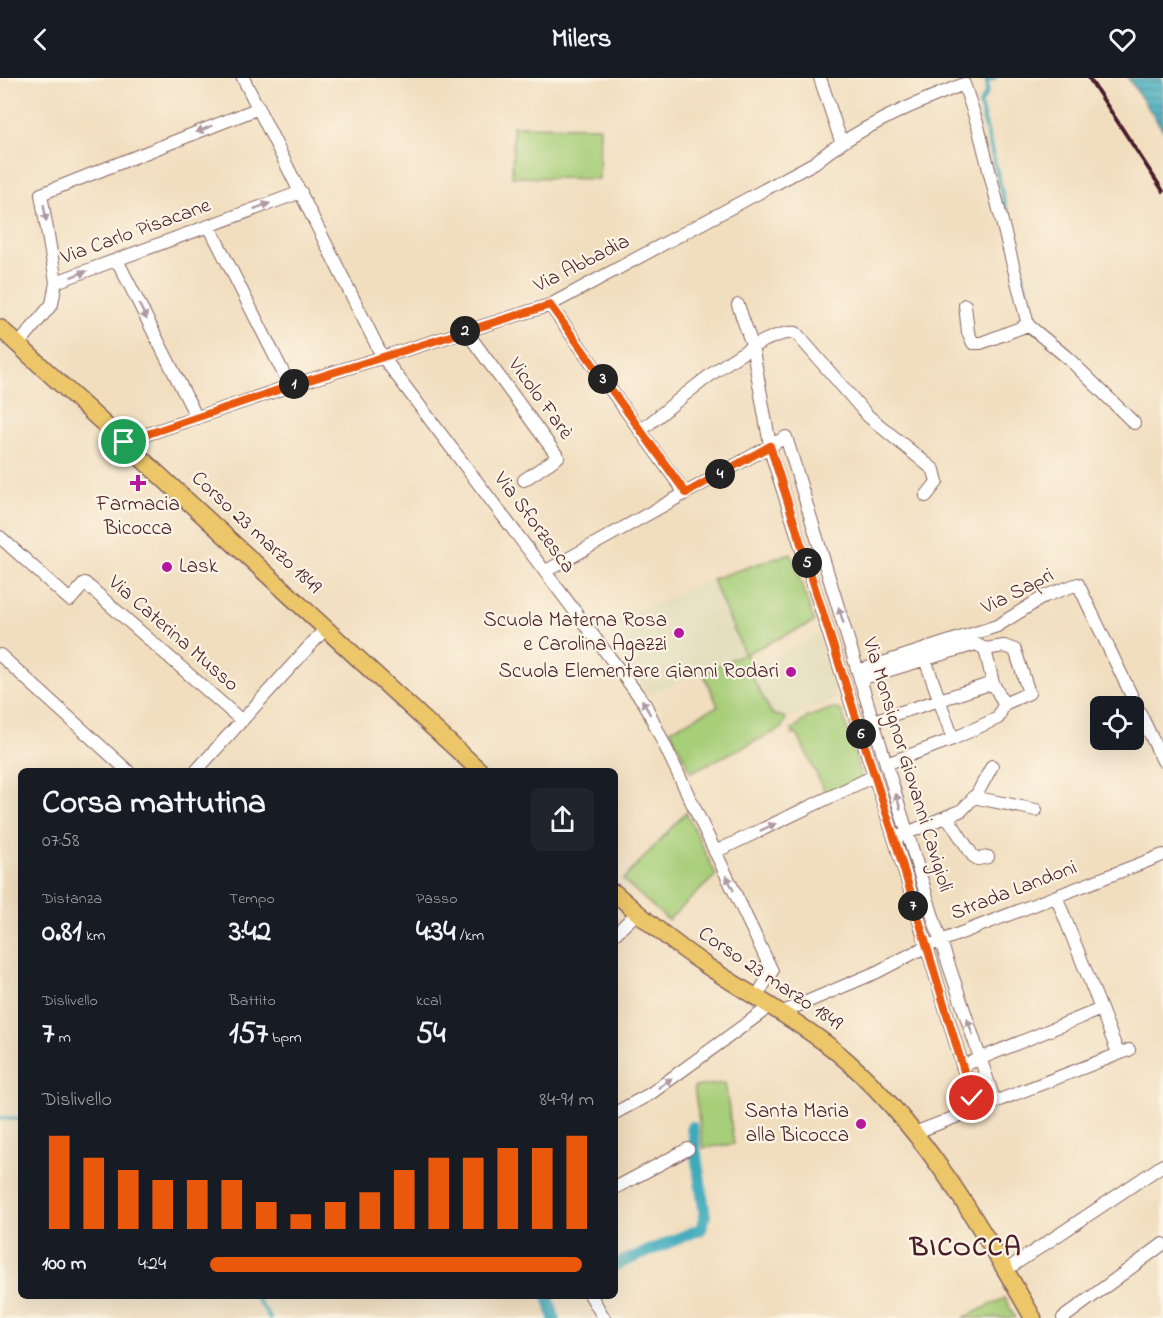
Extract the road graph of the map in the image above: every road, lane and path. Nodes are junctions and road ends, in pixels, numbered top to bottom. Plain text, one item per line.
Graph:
1 (243, 78) edge
2 (820, 78) edge
3 (259, 108) junction
4 (841, 141) junction
5 (301, 192) junction
6 (209, 226) junction
7 (117, 260) junction
8 (56, 282) junction
9 (550, 305) junction
10 (738, 305) dead end
11 (965, 305) dead end
12 (1028, 325) junction
13 (0, 328) edge
14 (466, 331) junction
15 (18, 345) junction
16 (752, 345) junction
17 (382, 356) junction
18 (290, 386) junction
19 (197, 418) junction
20 (1134, 423) dead end
21 (640, 431) junction
22 (124, 442) junction
23 (770, 446) junction
24 (524, 480) dead end
25 (686, 493) junction
26 (926, 496) dead end
27 (0, 537) edge
28 (546, 571) junction
29 (326, 628) junction
30 (985, 649) junction
31 (0, 655) edge
32 (925, 659) junction
33 (859, 675) junction
34 (993, 682) junction
35 (939, 700) junction
36 (1004, 704) junction
37 (242, 721) junction
38 (873, 721) junction
39 (953, 739) junction
40 (1163, 761) edge
41 (886, 764) junction
42 (992, 766) dead end
43 (125, 768) edge
44 (199, 768) edge
45 (477, 768) edge
46 (874, 776) junction
47 (973, 797) junction
48 (1036, 810) dead end
49 (948, 818) junction
50 (908, 833) junction
51 (894, 838) junction
52 (715, 852) junction
53 (1163, 855) edge
54 (988, 857) dead end
55 (618, 896) edge
56 (1056, 896) junction
57 (637, 913) junction
58 (618, 931) edge
59 (940, 941) junction
60 (925, 947) junction
61 (770, 1004) junction
62 (1101, 1010) junction
63 (1116, 1048) dead end
64 (1129, 1050) dead end
65 (980, 1059) junction
66 (962, 1066) junction
67 (972, 1098) dead end
68 (995, 1102) junction
69 (618, 1111) edge
70 (914, 1133) junction
71 (688, 1149) dead end
72 (1163, 1165) edge
73 (618, 1186) edge
74 (1163, 1244) edge
75 (1006, 1270) junction
76 (593, 1299) edge
77 (604, 1318) edge
78 (1033, 1318) edge
79 (1063, 1318) edge

1 - 3 street, Via Sforzesca
2 - 4 street
3 - 5 street, Via Sforzesca
3 -> 8 street
4 - 9 street, Via Abbadia
4 - 12 street, Via Abbadia
6 -> 5 street, Via Carlo Pisacane
5 - 17 street, Via Sforzesca
6 - 7 street, Via Carlo Pisacane
6 - 18 street
8 -> 7 street, Via Carlo Pisacane
7 -> 19 street
8 - 15 street, Via Carlo Pisacane
9 - 14 street, Via Abbadia
9 - 21 street
10 - 16 street, Via Monsignor Giovanni Cavigioli
11 - 12 street
12 - 20 street
13 - 15 main road, Corso 23 marzo 1849
14 - 17 street, Via Abbadia
14 - 24 street, Vicolo Farè
15 - 22 main road, Corso 23 marzo 1849
16 - 21 street
16 - 23 street, Via Monsignor Giovanni Cavigioli
16 - 26 street
17 - 18 street, Via Abbadia
17 - 28 street, Via Sforzesca
18 - 19 street, Via Abbadia
19 - 22 street, Via Abbadia
21 - 25 street
22 - 29 main road, Corso 23 marzo 1849
23 - 25 street
33 -> 23 street, Via Monsignor Giovanni Cavigioli
23 - 46 street, Via Monsignor Giovanni Cavigioli
25 - 28 street
27 - 37 street, Via Caterina Musso
52 -> 28 street, Via Sforzesca
29 - 37 street
29 - 45 main road, Corso 23 marzo 1849
30 - 32 street
30 - 34 street
30 - 36 street
31 - 43 street
32 - 33 street
32 - 35 street
33 - 38 street, Via Monsignor Giovanni Cavigioli
33 - 40 street, Via Sapri
34 - 35 street
34 - 36 street
35 - 38 street
35 - 39 street
36 - 39 street
37 - 44 street
38 - 41 street, Via Monsignor Giovanni Cavigioli
39 - 41 street
50 -> 41 street, Via Monsignor Giovanni Cavigioli
42 - 47 street
46 - 51 street, Via Monsignor Giovanni Cavigioli
52 -> 46 street
47 - 48 street
47 - 49 street
49 - 50 street
49 - 54 street
50 - 51 street
50 - 59 street, Via Monsignor Giovanni Cavigioli
51 - 60 street, Via Monsignor Giovanni Cavigioli
61 -> 52 street, Via Sforzesca
53 - 56 street, Strada Landoni
55 - 57 main road, Corso 23 marzo 1849
56 - 59 street, Strada Landoni
56 - 62 street
57 - 58 street
57 - 61 main road, Corso 23 marzo 1849
59 - 60 street, Strada Landoni
65 -> 59 street, Via Monsignor Giovanni Cavigioli
60 - 61 street, Strada Landoni
60 - 66 street, Via Monsignor Giovanni Cavigioli
69 -> 61 street
61 - 70 main road, Corso 23 marzo 1849
62 - 63 street
62 - 65 street
64 - 68 street
65 - 66 street
65 - 68 street, Via Monsignor Giovanni Cavigioli
66 - 67 street, Via Monsignor Giovanni Cavigioli
68 - 70 street
70 - 75 main road, Corso 23 marzo 1849
71 - 73 street
72 - 75 street
74 - 79 street
75 - 78 main road, Corso 23 marzo 1849
76 - 77 street

